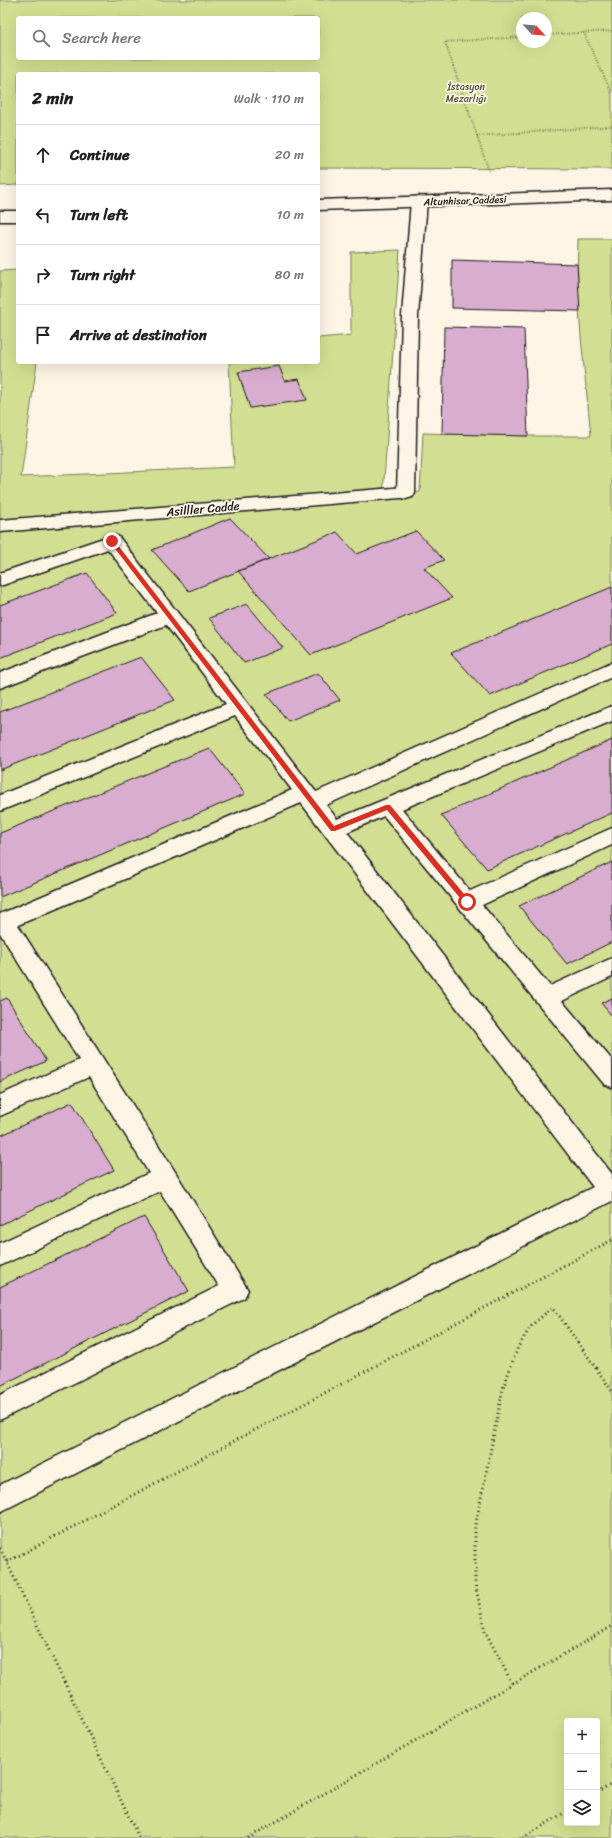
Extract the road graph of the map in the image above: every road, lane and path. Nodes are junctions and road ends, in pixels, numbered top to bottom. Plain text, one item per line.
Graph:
1 (612, 31) edge
2 (584, 33) junction
3 (552, 35) edge
4 (516, 37) edge
5 (612, 94) edge
6 (612, 126) edge
7 (477, 136) junction
8 (612, 195) edge
9 (499, 199) junction
10 (419, 201) junction
11 (320, 205) edge
12 (0, 216) edge
13 (16, 216) edge
14 (0, 526) edge
15 (0, 580) edge
16 (169, 616) junction
17 (612, 669) edge
18 (0, 681) edge
19 (239, 707) junction
20 (612, 713) edge
21 (309, 798) junction
22 (0, 803) edge
23 (388, 807) junction
24 (333, 830) junction
25 (612, 836) edge
26 (467, 902) junction
27 (2, 922) edge
28 (612, 967) edge
29 (547, 998) junction
30 (94, 1064) junction
31 (612, 1077) edge
32 (0, 1106) edge
33 (164, 1177) junction
34 (611, 1190) edge
35 (612, 1240) edge
36 (0, 1255) edge
37 (612, 1391) edge
38 (0, 1408) edge
39 (0, 1499) edge
40 (0, 1548) edge
41 (7, 1562) junction
42 (612, 1626) edge
43 (512, 1683) junction
44 (612, 1784) edge
45 (600, 1791) edge
46 (564, 1813) edge
47 (139, 1838) edge
48 (248, 1838) edge
49 (523, 1838) edge

1 - 2 path
2 - 3 path
2 - 5 path
4 - 7 path
6 - 7 path
7 - 9 path
8 - 9 street, Altunhisar Caddesi
9 - 10 street, Altunhisar Caddesi
10 - 11 street, Altunhisar Caddesi
10 - 14 street, Asilller Cadde
12 - 13 street
15 - 16 street
16 - 18 street
16 - 19 street
17 - 21 street
19 - 21 street
19 - 22 street
20 - 23 street
21 - 24 street
21 - 27 street
23 - 24 street
23 - 26 street
24 - 34 street
25 - 26 street
26 - 29 street
27 - 30 street
28 - 29 street
29 - 31 street
30 - 32 street
30 - 33 street
33 - 36 street
33 - 38 street
34 - 39 street
35 - 41 path
37 - 43 path
40 - 41 path
41 - 47 path
42 - 43 path
43 - 48 path
44 - 45 path
46 - 49 path

